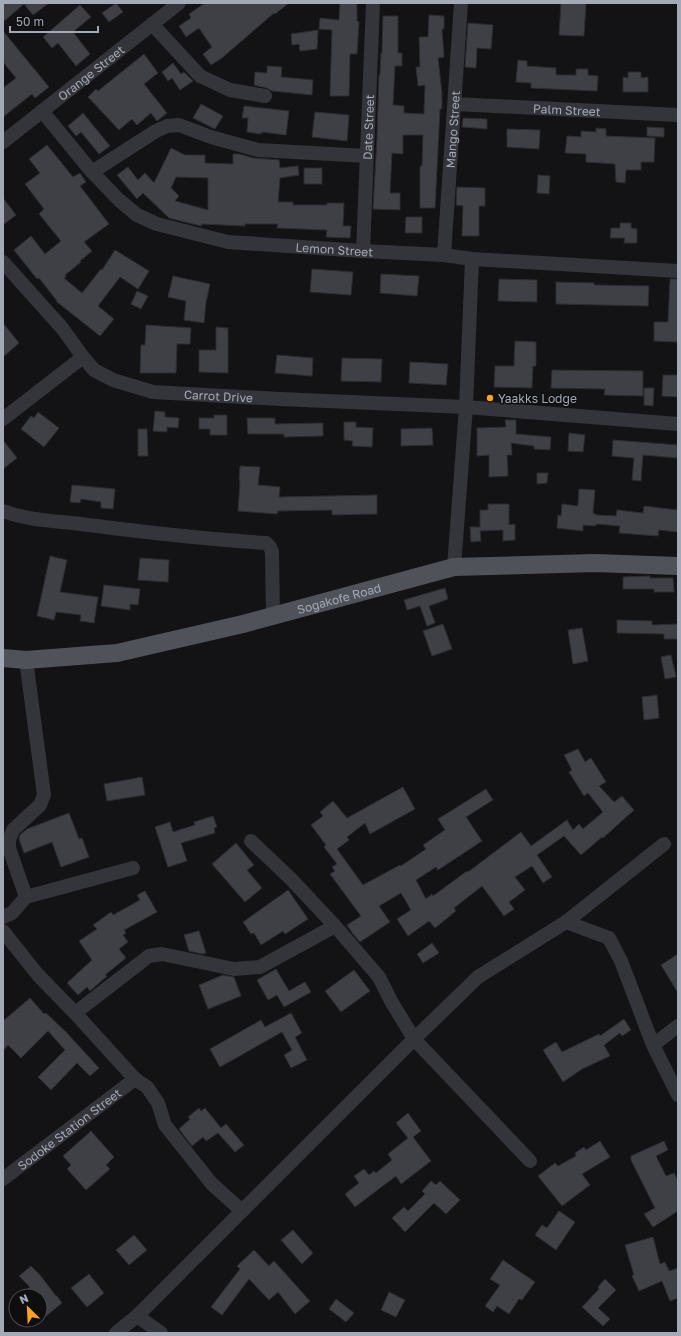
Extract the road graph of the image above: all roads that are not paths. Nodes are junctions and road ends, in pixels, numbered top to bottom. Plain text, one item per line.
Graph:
1 (180, 3) edge
2 (373, 3) edge
3 (461, 3) edge
4 (152, 24) junction
5 (265, 96) dead end
6 (455, 104) junction
7 (42, 111) junction
8 (678, 115) edge
9 (3, 142) edge
10 (367, 156) junction
11 (92, 172) junction
12 (363, 251) junction
13 (444, 255) junction
14 (472, 259) junction
15 (3, 262) edge
16 (678, 271) edge
17 (83, 357) junction
18 (466, 407) junction
19 (3, 419) edge
20 (678, 424) edge
21 (3, 510) edge
22 (678, 566) edge
23 (454, 567) junction
24 (273, 616) junction
25 (3, 658) edge
26 (26, 660) junction
27 (250, 841) dead end
28 (664, 844) dead end
29 (133, 868) dead end
30 (26, 897) junction
31 (3, 917) edge
32 (566, 922) junction
33 (335, 926) junction
34 (3, 931) edge
35 (75, 1013) junction
36 (678, 1026) edge
37 (414, 1039) junction
38 (653, 1046) junction
39 (135, 1079) junction
40 (678, 1095) edge
41 (530, 1161) dead end
42 (3, 1179) edge
43 (242, 1211) junction
44 (137, 1316) junction
45 (116, 1333) edge
46 (161, 1333) edge

1 - 4 street, Orange Street
2 - 10 street, Date Street
3 - 6 street, Mango Street
4 - 5 street
4 - 7 street, Orange Street
6 - 8 street, Palm Street
6 - 13 street, Mango Street
7 - 9 street, Orange Street
7 - 11 street, Lemon Street
10 - 11 street
10 - 12 street, Date Street
11 - 12 street, Lemon Street
12 - 13 street, Lemon Street
13 - 14 street, Lemon Street
14 - 16 street, Lemon Street
14 - 18 street
15 - 17 street, Carrot Drive
17 - 18 street, Carrot Drive
17 - 19 street
18 - 20 street, Carrot Drive
18 - 23 street
21 - 24 street
22 - 23 main road, Sogakofe Road
23 - 24 main road, Sogakofe Road
24 - 26 main road, Sogakofe Road
25 - 26 main road, Sogakofe Road
26 - 30 street
27 - 33 street
28 - 32 street
29 - 30 street
30 - 31 street
32 - 37 street
32 - 38 street
33 - 35 street
33 - 37 street
34 - 35 street
35 - 39 street
36 - 38 street
37 - 41 street
37 - 43 street
38 - 40 street
39 - 42 street, Sodoke Station Street
39 - 43 street
43 - 44 street
44 - 45 street
44 - 46 street

